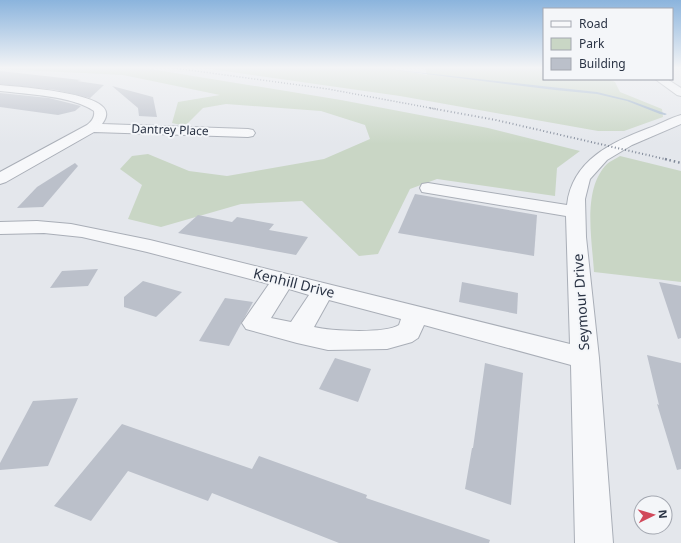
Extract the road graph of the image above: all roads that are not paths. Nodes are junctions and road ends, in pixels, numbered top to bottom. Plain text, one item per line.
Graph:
1 (39, 93) edge
2 (681, 119) edge
3 (92, 128) junction
4 (248, 133) dead end
5 (0, 179) edge
6 (428, 188) dead end
7 (576, 212) junction
8 (0, 228) edge
9 (283, 281) junction
10 (323, 291) junction
11 (416, 314) junction
12 (297, 334) junction
13 (584, 358) junction
14 (594, 543) edge

1 - 3 street
2 - 7 street, Seymour Drive
3 - 4 street, Dantrey Place
3 - 5 street
6 - 7 street
7 - 13 street, Seymour Drive
8 - 9 street, Kenhill Drive
9 - 10 street, Kenhill Drive
9 - 12 street
10 - 11 street, Kenhill Drive
10 - 12 street
11 - 12 street
11 - 13 street, Kenhill Drive
13 - 14 street, Seymour Drive

